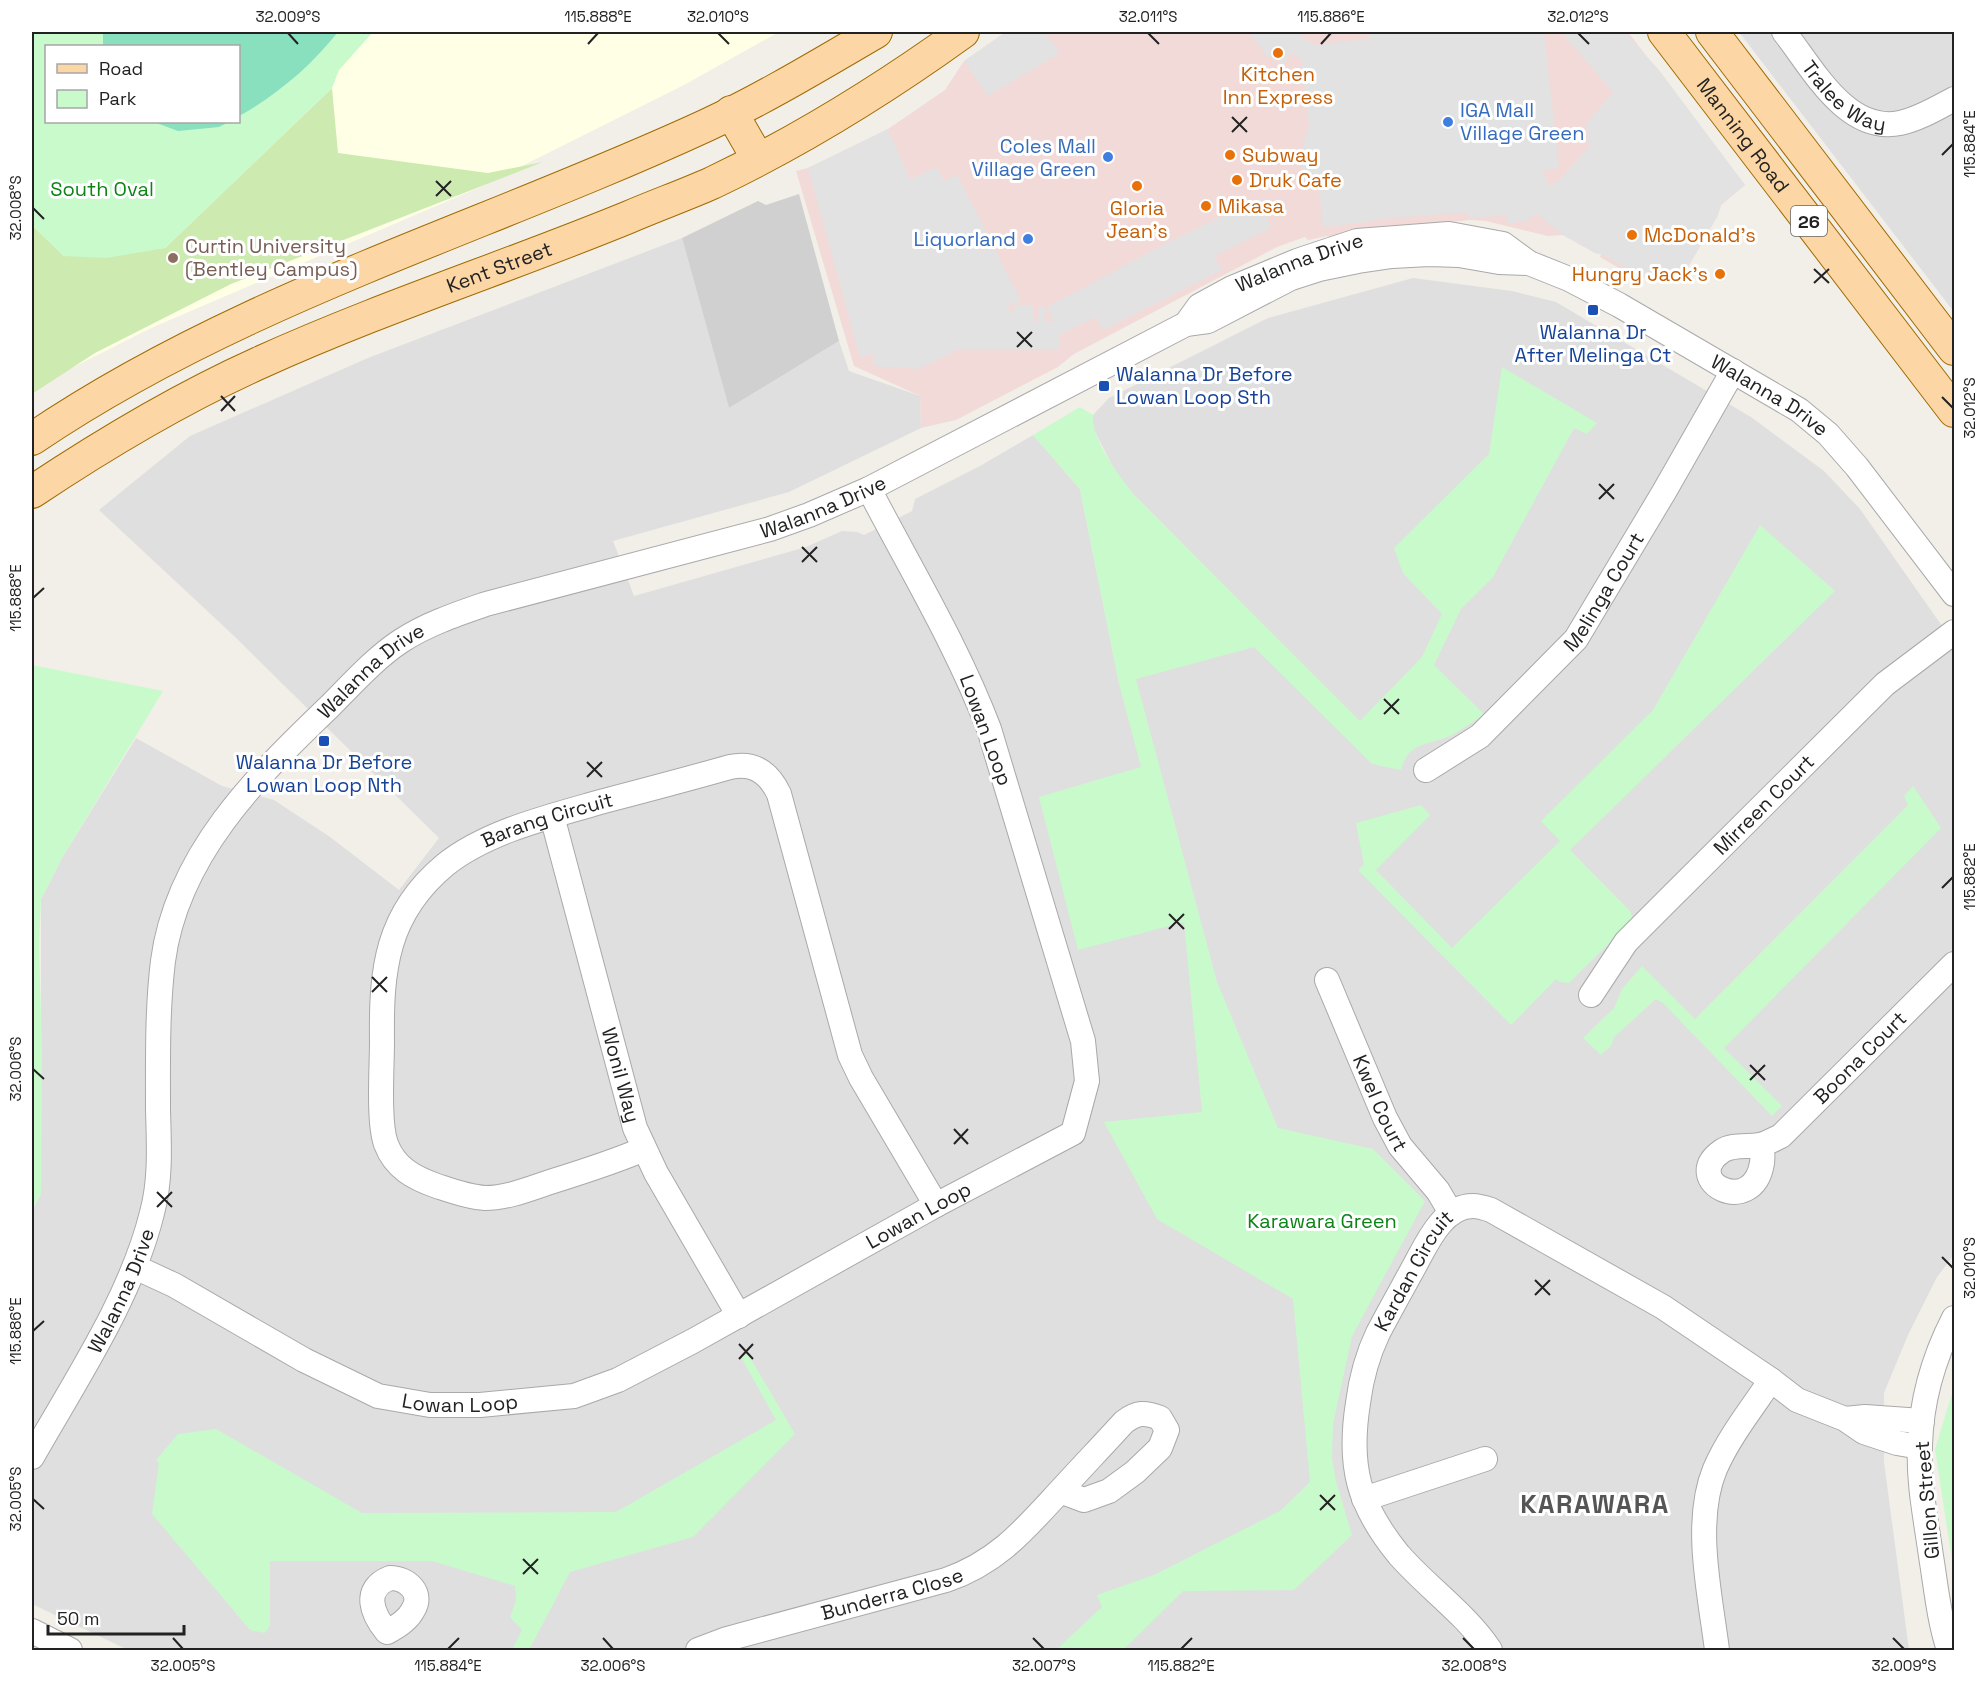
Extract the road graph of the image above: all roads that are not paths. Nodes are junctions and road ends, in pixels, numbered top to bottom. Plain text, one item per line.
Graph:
1 (876, 32) edge
2 (963, 32) edge
3 (1664, 32) edge
4 (1712, 32) edge
5 (1784, 32) edge
6 (1954, 99) edge
7 (731, 112) junction
8 (758, 159) junction
9 (1951, 342) edge
10 (1733, 371) junction
11 (1954, 411) edge
12 (32, 439) edge
13 (870, 489) junction
14 (32, 492) edge
15 (1954, 594) edge
16 (1954, 632) edge
17 (1426, 770) dead end
18 (552, 816) junction
19 (1954, 964) edge
20 (1327, 980) dead end
21 (1591, 995) dead end
22 (1762, 1144) dead end
23 (644, 1149) junction
24 (936, 1205) junction
25 (1451, 1213) junction
26 (135, 1267) junction
27 (739, 1316) junction
28 (1954, 1318) edge
29 (1771, 1380) junction
30 (1845, 1419) junction
31 (1922, 1421) junction
32 (1920, 1447) junction
33 (32, 1457) edge
34 (1485, 1459) dead end
35 (1060, 1491) dead end
36 (1364, 1499) junction
37 (32, 1631) edge
38 (70, 1650) edge
39 (698, 1650) edge
40 (1490, 1650) edge
41 (1717, 1650) edge
42 (1949, 1650) edge

1 - 7 main road
2 - 8 main road, Kent Street
3 - 11 main road, Manning Road / 26
4 - 9 main road, Manning Road / 26
5 - 6 street, Tralee Way
7 - 8 main road
7 - 12 main road
8 - 14 main road, Kent Street
10 - 13 street, Walanna Drive
10 - 15 street, Walanna Drive
10 - 17 street, Melinga Court
13 - 24 street, Lowan Loop
13 - 26 street, Walanna Drive
16 - 21 street, Mirreen Court
18 - 23 street, Wonil Way
18 - 23 street, Barang Circuit
18 - 24 street, Barang Circuit
19 - 22 street, Boona Court
20 - 25 street, Kwel Court
23 - 27 street, Wonil Way
24 - 27 street, Lowan Loop
25 - 29 street, Kardan Circuit
25 - 36 street, Kardan Circuit
26 - 27 street, Lowan Loop
26 - 33 street, Walanna Drive
28 - 31 street, Gillon Street
29 - 30 street, Kardan Circuit
29 - 41 street
30 - 31 street, Kardan Circuit
30 - 32 street, Kardan Circuit
31 - 32 street, Gillon Street
32 - 42 street, Gillon Street
34 - 36 street
35 - 39 street, Bunderra Close
36 - 40 street, Kardan Circuit
37 - 38 street

